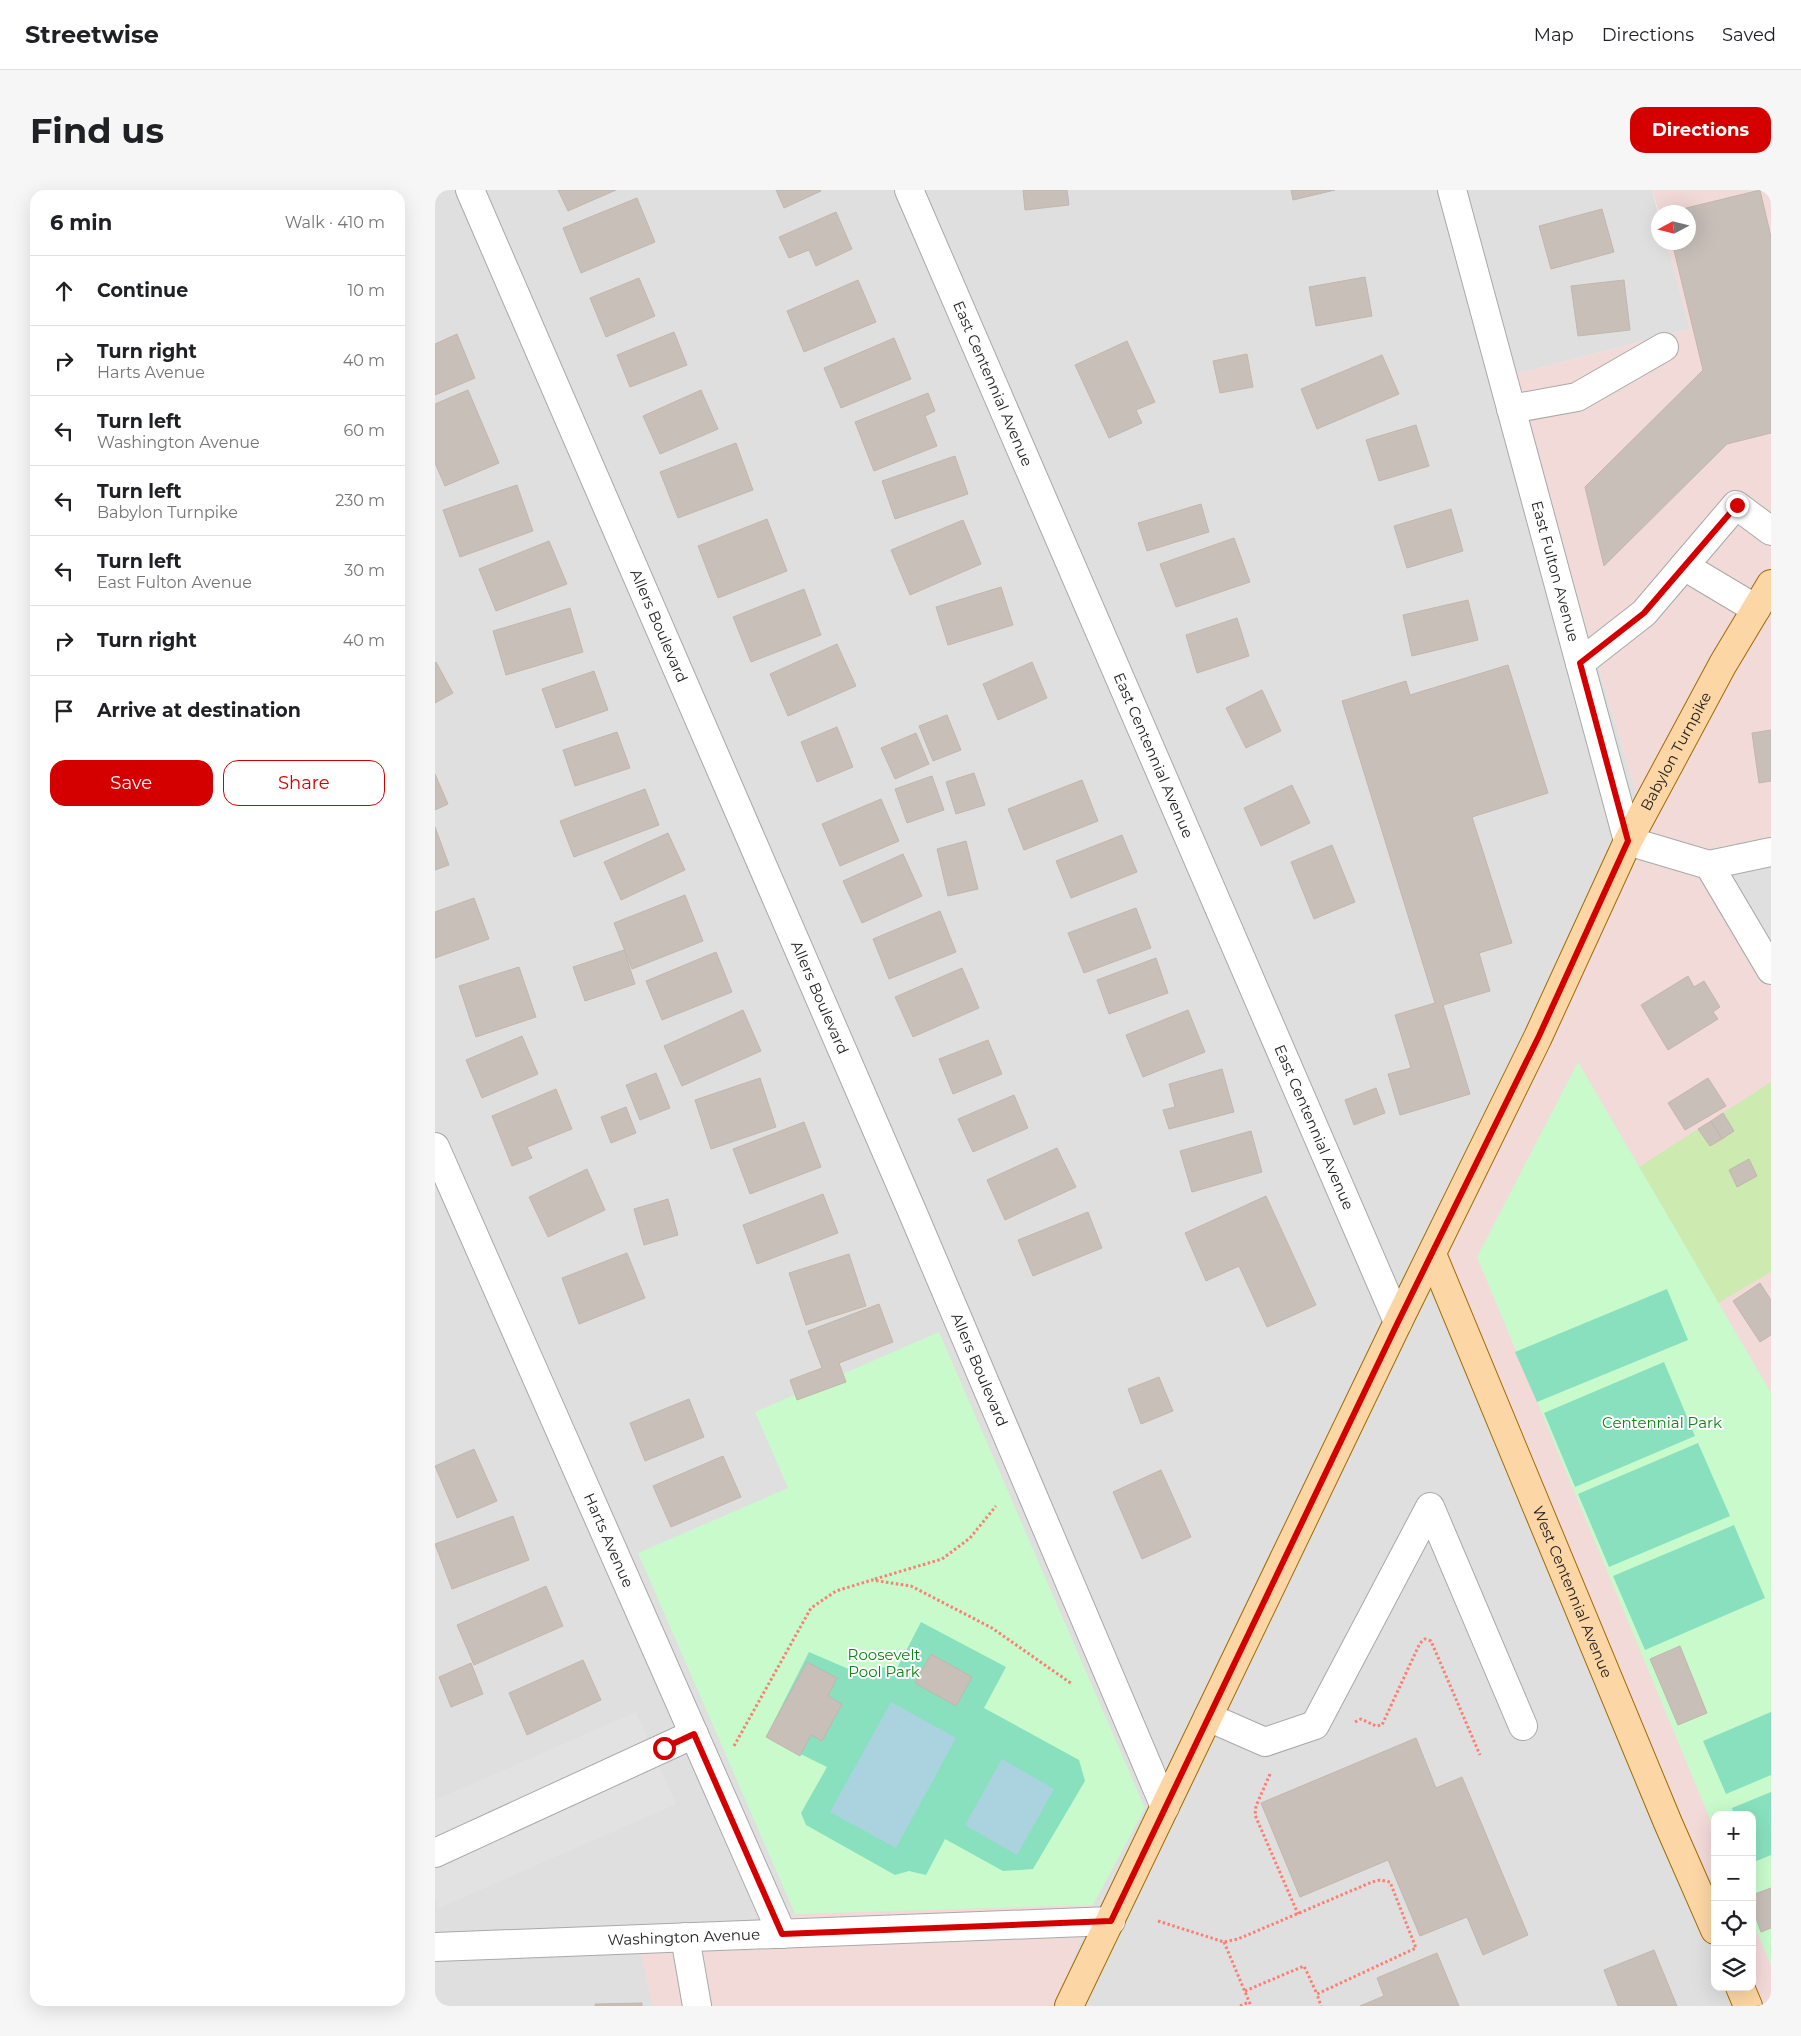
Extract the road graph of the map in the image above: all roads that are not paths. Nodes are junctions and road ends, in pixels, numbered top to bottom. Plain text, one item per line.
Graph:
1 (470, 190) edge
2 (909, 190) edge
3 (1452, 190) edge
4 (1664, 346) dead end
5 (1511, 409) junction
6 (1771, 532) edge
7 (1684, 566) junction
8 (1771, 584) edge
9 (1756, 609) junction
10 (1580, 663) junction
11 (1628, 841) junction
12 (1771, 852) edge
13 (1709, 865) junction
14 (1771, 970) edge
15 (435, 1147) edge
16 (441, 1177) edge
17 (1432, 1254) junction
18 (1398, 1322) junction
19 (1208, 1717) junction
20 (1523, 1726) dead end
21 (694, 1734) junction
22 (1165, 1807) junction
23 (435, 1853) edge
24 (1111, 1921) junction
25 (1711, 1921) edge
26 (782, 1934) junction
27 (685, 1937) junction
28 (435, 1947) edge
29 (1742, 1991) edge
30 (697, 2006) edge
31 (1069, 2006) edge
32 (1748, 2006) edge

1 - 22 street, Allers Boulevard
2 - 18 street, East Centennial Avenue
3 - 5 street, East Fulton Avenue
4 - 5 street
5 - 10 street, East Fulton Avenue
6 - 7 street
7 - 9 street
7 - 10 street
8 - 9 main road, Babylon Turnpike
9 - 11 main road, Babylon Turnpike
10 - 11 street, East Fulton Avenue
11 - 13 street
11 - 17 main road, Babylon Turnpike
12 - 13 street
13 - 14 street
15 - 16 street, Harts Avenue
16 - 21 street, Harts Avenue
17 - 18 main road, Babylon Turnpike
17 - 25 main road, West Centennial Avenue
18 - 19 main road, Babylon Turnpike
19 - 20 street
19 - 22 main road, Babylon Turnpike
21 - 23 street
21 - 26 street, Harts Avenue
22 - 24 main road, Babylon Turnpike
24 - 26 street, Washington Avenue
24 - 31 main road, Babylon Turnpike
26 - 27 street, Washington Avenue
27 - 28 street, Washington Avenue
27 - 30 street
29 - 32 main road

